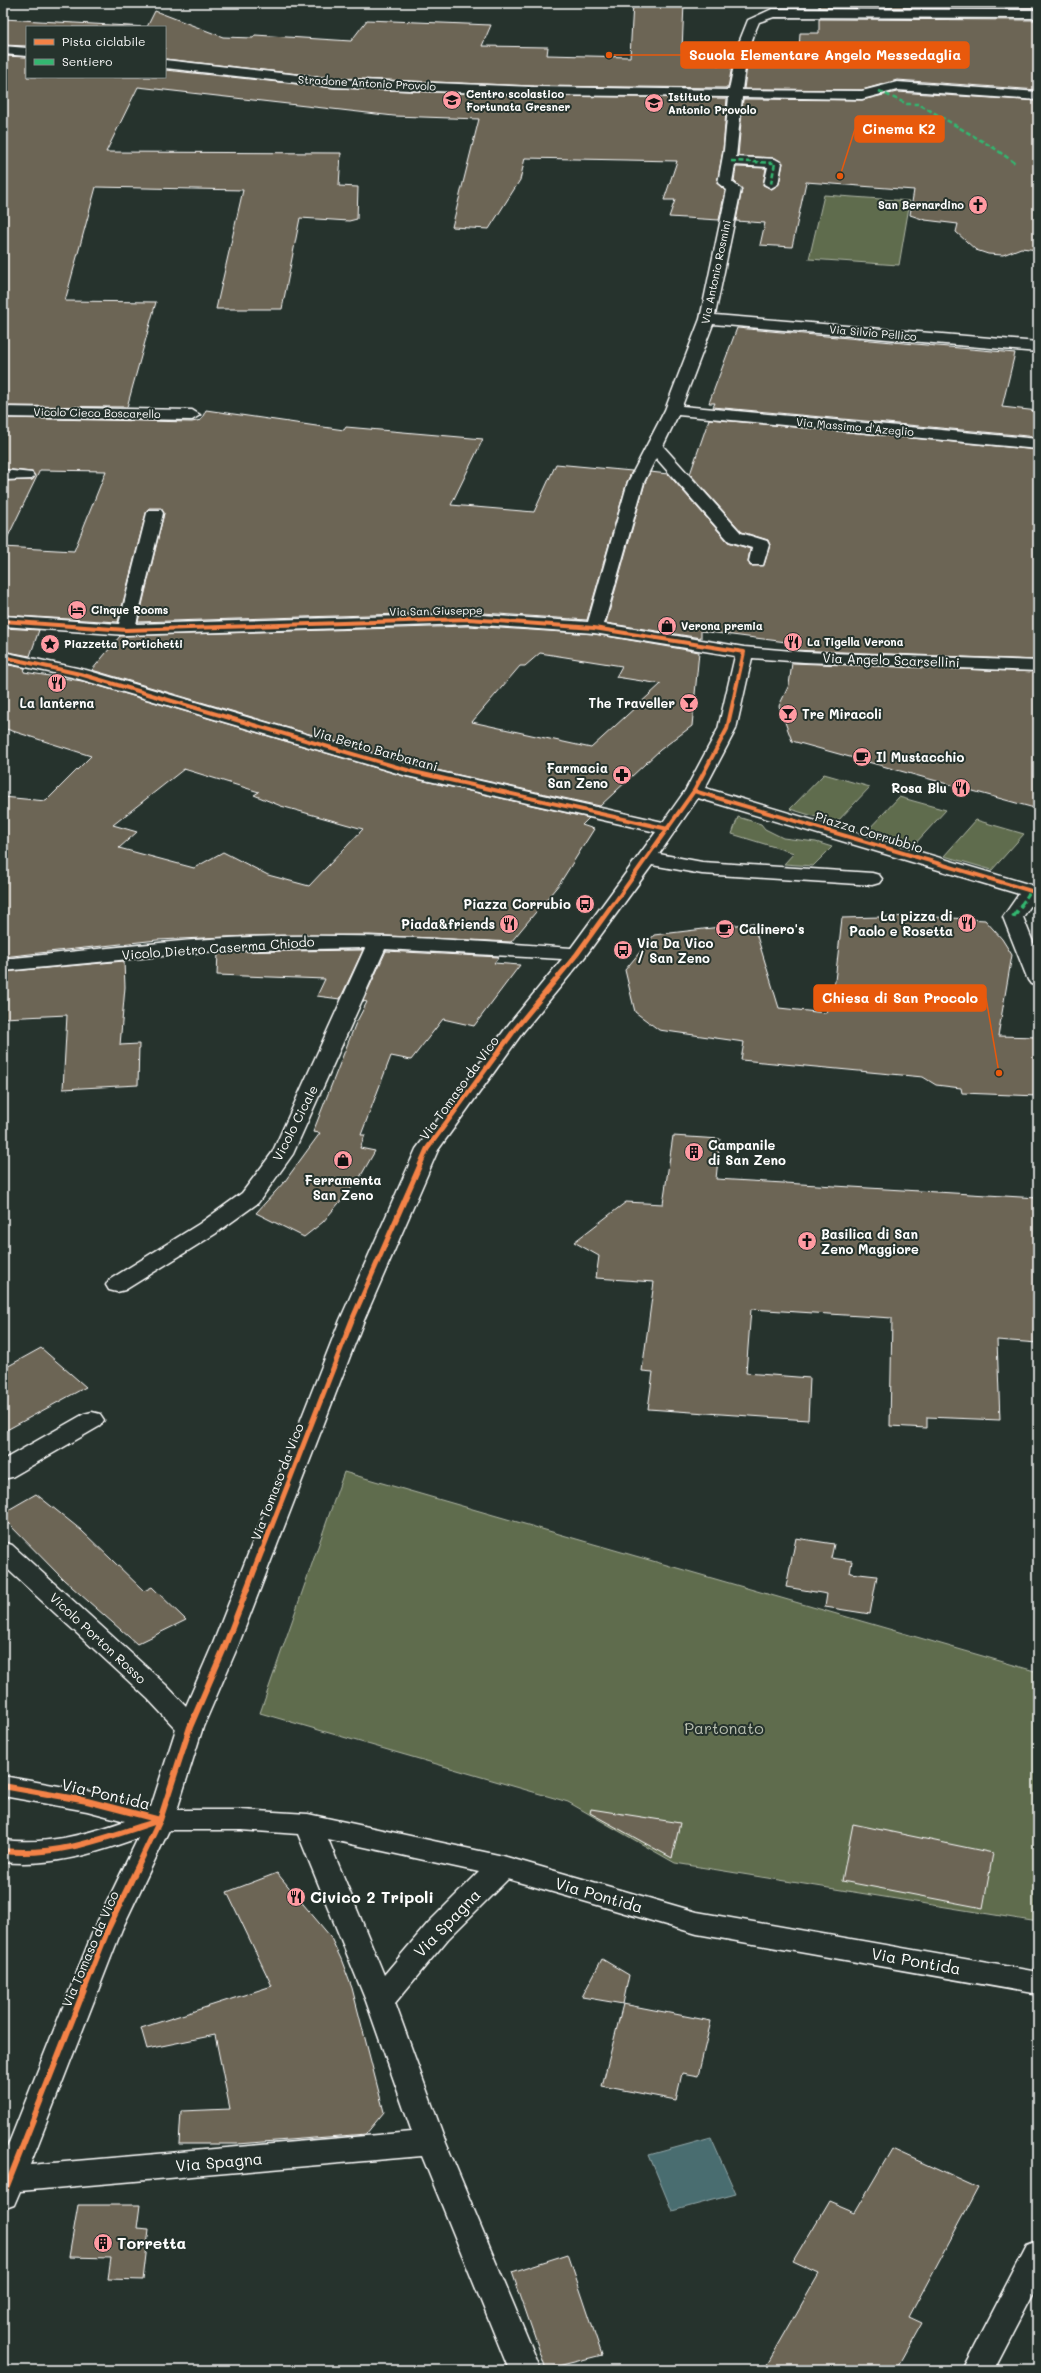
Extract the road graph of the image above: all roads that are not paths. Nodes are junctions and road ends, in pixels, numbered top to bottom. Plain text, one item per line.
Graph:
1 (769, 8) edge
2 (1014, 8) edge
3 (1038, 14) edge
4 (3, 50) edge
5 (26, 52) edge
6 (166, 64) edge
7 (1038, 90) edge
8 (994, 91) junction
9 (737, 94) junction
10 (1038, 96) edge
11 (731, 161) junction
12 (771, 184) dead end
13 (708, 319) junction
14 (1038, 347) edge
15 (673, 410) junction
16 (3, 412) edge
17 (192, 415) dead end
18 (1038, 444) edge
19 (656, 447) junction
20 (3, 475) edge
21 (26, 476) dead end
22 (155, 513) dead end
23 (757, 561) dead end
24 (3, 621) edge
25 (594, 628) junction
26 (126, 630) junction
27 (744, 652) junction
28 (3, 657) edge
29 (1038, 666) edge
30 (694, 791) junction
31 (668, 829) junction
32 (648, 858) junction
33 (872, 879) dead end
34 (1034, 893) edge
35 (378, 942) junction
36 (577, 954) junction
37 (3, 965) edge
38 (1038, 980) edge
39 (117, 1284) dead end
40 (92, 1420) dead end
41 (3, 1471) edge
42 (3, 1552) edge
43 (190, 1727) junction
44 (3, 1786) edge
45 (160, 1820) junction
46 (308, 1824) junction
47 (3, 1851) edge
48 (503, 1867) junction
49 (1038, 1983) edge
50 (380, 2001) junction
51 (431, 2143) junction
52 (4, 2186) edge
53 (1038, 2254) edge
54 (525, 2370) edge
55 (978, 2370) edge

1 - 2 street
1 - 9 street, Via Antonio Rosmini
2 - 3 street
4 - 5 street
6 - 9 street, Stradone Antonio Provolo
7 - 8 street
8 - 9 street, Stradone Antonio Provolo
8 - 10 street
9 - 11 street, Via Antonio Rosmini
11 - 12 street
11 - 13 street, Via Antonio Rosmini
13 - 14 street, Via Silvio Pellico
13 - 15 street, Via Antonio Rosmini
15 - 18 street, Via Massimo d'Azeglio
15 - 19 street, Via Antonio Rosmini
16 - 17 street, Vicolo Cieco Boscarello
19 - 23 street
19 - 25 street, Via Antonio Rosmini
20 - 21 street
22 - 26 street
24 - 26 street
25 - 26 street, Via San Giuseppe
25 - 27 street, Via San Giuseppe
27 - 29 street, Via Angelo Scarsellini
27 - 30 street
28 - 31 street, Via Berto Barbarani
30 - 31 street
30 - 34 street, Piazza Corrubbio
31 - 32 street, Via Tomaso da Vico
32 - 33 street
32 - 36 street, Via Tomaso da Vico
34 - 38 street, Piazza Corrubbio
35 - 36 street, Vicolo Dietro Caserma Chiodo
35 - 37 street, Vicolo Dietro Caserma Chiodo
35 - 39 street, Vicolo Cicale
36 - 43 street, Via Tomaso da Vico
40 - 41 street
42 - 43 street, Vicolo Porton Rosso
43 - 45 street, Via Tomaso da Vico
44 - 45 street, Via Pontida
45 - 46 street, Via Pontida
45 - 47 street, Via Pontida
45 - 52 street, Via Tomaso da Vico
46 - 48 street, Via Pontida
46 - 50 street
48 - 49 street, Via Pontida
48 - 50 street, Via Spagna
50 - 51 street
51 - 52 street, Via Spagna
51 - 54 street
53 - 55 street

